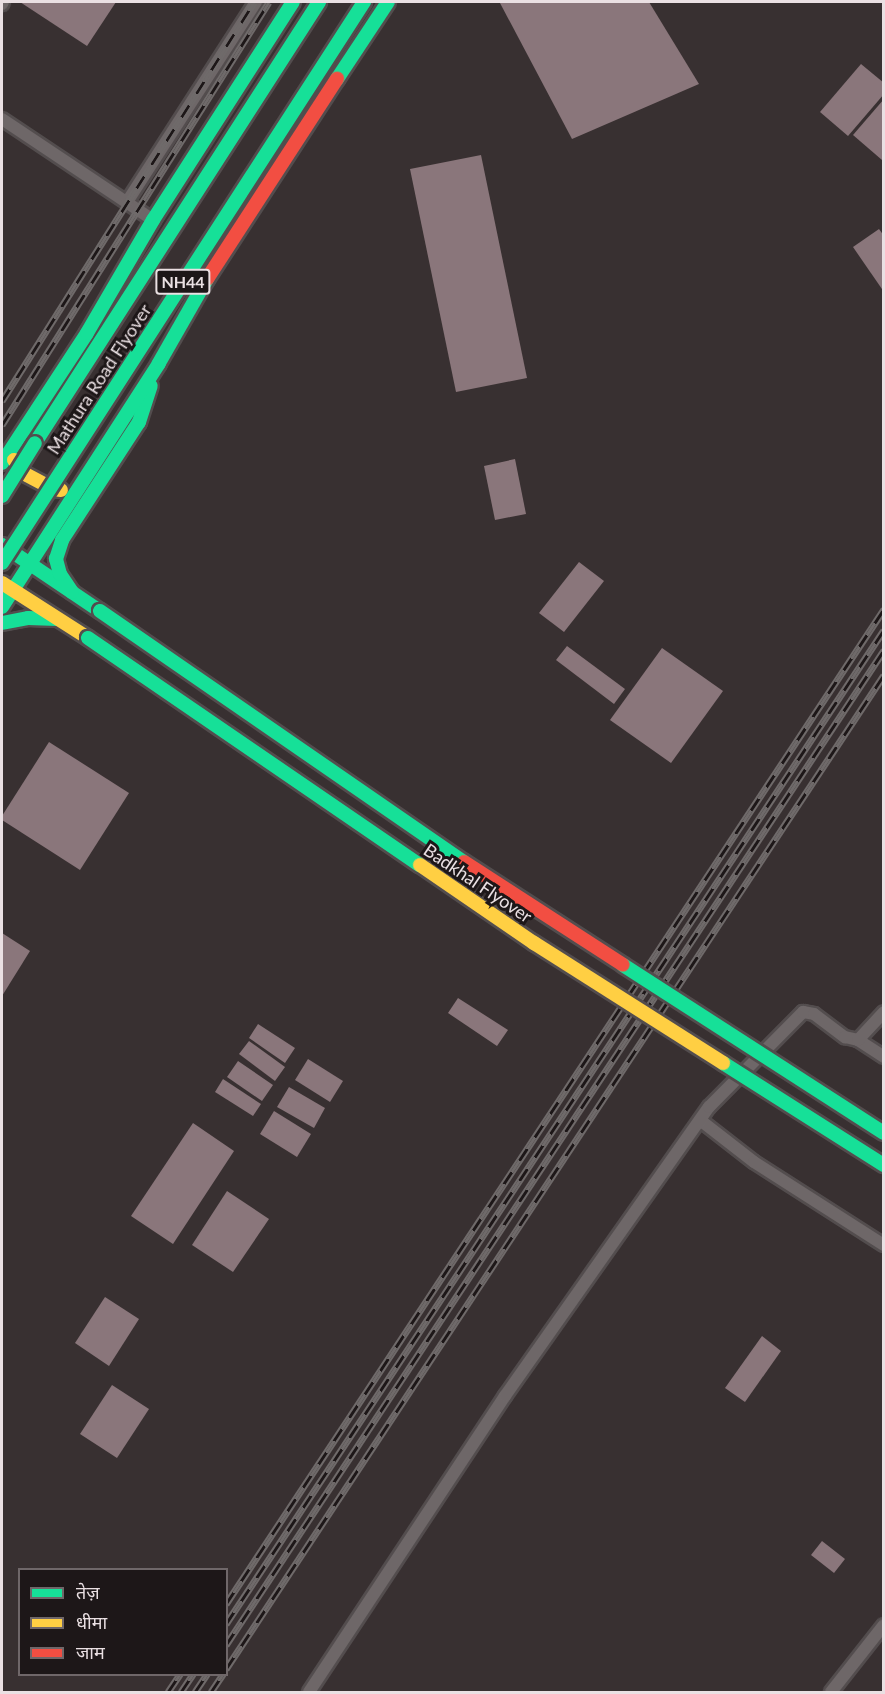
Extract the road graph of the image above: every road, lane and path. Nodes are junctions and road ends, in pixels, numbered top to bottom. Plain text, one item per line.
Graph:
1 (256, 2) edge
2 (293, 2) edge
3 (320, 2) edge
4 (364, 2) edge
5 (388, 2) edge
6 (2, 119) edge
7 (127, 202) junction
8 (153, 220) junction
9 (159, 363) junction
10 (12, 447) junction
11 (2, 463) edge
12 (82, 483) junction
13 (2, 496) edge
14 (2, 545) edge
15 (2, 563) edge
16 (30, 564) junction
17 (7, 587) edge
18 (72, 592) junction
19 (2, 607) edge
20 (58, 620) junction
21 (2, 623) edge
22 (884, 1012) edge
23 (858, 1040) junction
24 (884, 1057) edge
25 (700, 1120) junction
26 (884, 1133) edge
27 (884, 1165) edge
28 (884, 1245) edge
29 (884, 1625) edge
30 (879, 1641) edge
31 (309, 1692) edge
32 (831, 1692) edge

1 - 7 street
2 - 8 main road
3 - 13 main road, Mathura Road Flyover / NH44, bridge
4 - 15 main road, Mathura Road Flyover / NH44, bridge
5 - 9 main road
6 - 7 street
7 - 8 street
8 - 10 main road
9 - 12 main road
9 - 18 main road
10 - 11 main road
10 - 12 main road
12 - 16 main road
14 - 16 main road, Badkhal Flyover
16 - 17 main road
16 - 18 main road, Badkhal Flyover
17 - 19 main road
17 - 20 main road, Badkhal Flyover
18 - 26 main road, Badkhal Flyover, bridge
20 - 21 main road
20 - 27 main road, Badkhal Flyover, bridge
22 - 23 street
23 - 24 street
23 - 25 street
25 - 28 street
25 - 31 street
29 - 30 street
30 - 32 street

